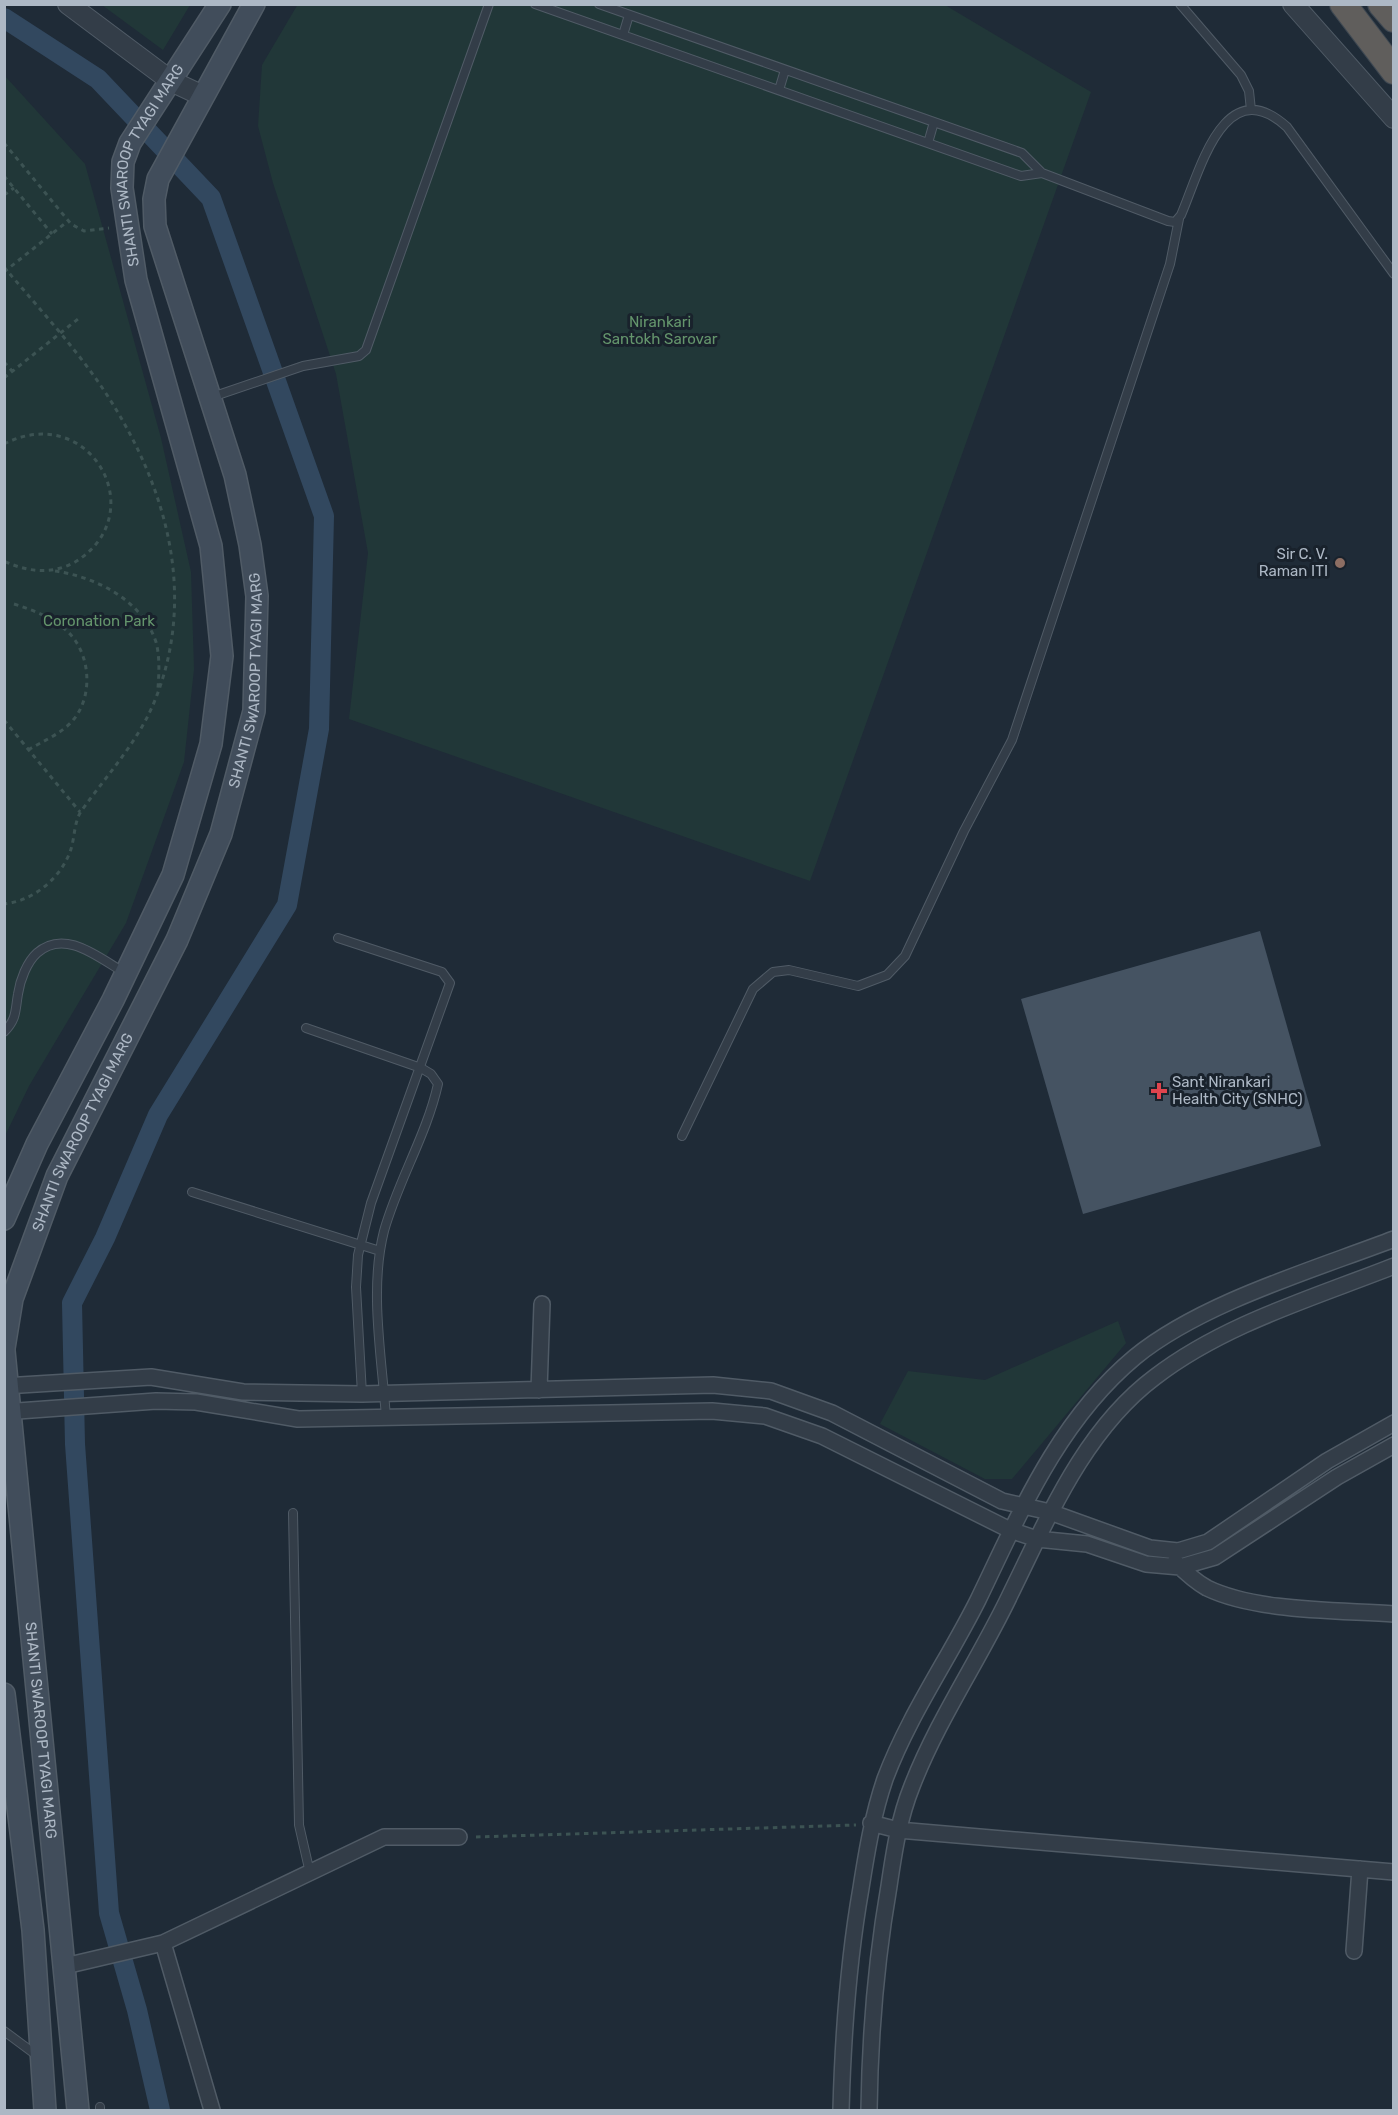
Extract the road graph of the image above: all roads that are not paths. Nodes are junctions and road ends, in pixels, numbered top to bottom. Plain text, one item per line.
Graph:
1 (68, 4) edge
2 (220, 4) edge
3 (254, 4) edge
4 (489, 4) edge
5 (535, 4) edge
6 (599, 4) edge
7 (1180, 4) edge
8 (1293, 4) edge
9 (1343, 4) edge
10 (1381, 4) edge
11 (628, 15) junction
12 (1394, 19) edge
13 (623, 35) junction
14 (1389, 64) edge
15 (785, 70) junction
16 (168, 86) junction
17 (779, 90) junction
18 (203, 96) junction
19 (1251, 110) junction
20 (1394, 118) edge
21 (934, 122) junction
22 (928, 143) junction
23 (1042, 173) junction
24 (1179, 219) junction
25 (1394, 273) edge
26 (210, 397) junction
27 (338, 938) dead end
28 (125, 974) junction
29 (306, 1028) dead end
30 (4, 1032) edge
31 (421, 1068) junction
32 (681, 1136) dead end
33 (192, 1192) dead end
34 (4, 1219) edge
35 (1394, 1239) edge
36 (360, 1247) junction
37 (380, 1251) junction
38 (1360, 1252) junction
39 (1394, 1266) edge
40 (1369, 1276) junction
41 (542, 1304) dead end
42 (4, 1349) edge
43 (5, 1386) edge
44 (202, 1386) junction
45 (532, 1390) junction
46 (362, 1394) junction
47 (385, 1394) junction
48 (200, 1403) junction
49 (814, 1407) junction
50 (7, 1412) edge
51 (526, 1416) junction
52 (386, 1419) junction
53 (363, 1420) junction
54 (1394, 1423) edge
55 (804, 1430) junction
56 (1394, 1445) edge
57 (1022, 1505) junction
58 (1050, 1512) junction
59 (293, 1513) dead end
60 (1010, 1530) junction
61 (1037, 1539) junction
62 (1164, 1551) junction
63 (1180, 1567) junction
64 (1394, 1614) edge
65 (4, 1694) edge
66 (871, 1823) junction
67 (898, 1830) junction
68 (459, 1838) road end
69 (1360, 1869) junction
70 (1394, 1872) edge
71 (310, 1873) junction
72 (62, 1929) junction
73 (33, 1930) junction
74 (161, 1943) junction
75 (1354, 1951) dead end
76 (74, 1965) junction
77 (4, 2031) edge
78 (74, 2056) junction
79 (42, 2060) junction
80 (842, 2090) junction
81 (869, 2092) junction
82 (45, 2110) edge
83 (78, 2110) edge
84 (212, 2110) edge
85 (841, 2110) edge
86 (869, 2110) edge

1 - 16 street
2 - 16 main road, SHANTI SWAROOP TYAGI MARG
3 - 18 main road, SHANTI SWAROOP TYAGI MARG
4 - 26 lane
5 - 13 lane
6 - 11 lane
7 - 19 lane
8 - 20 street
9 - 14 highway
10 - 12 highway
11 - 13 lane
11 - 15 lane
13 - 17 lane
15 - 17 lane
15 - 21 lane
16 - 18 street
16 - 28 main road, SHANTI SWAROOP TYAGI MARG
17 - 22 lane
18 - 26 main road, SHANTI SWAROOP TYAGI MARG
19 - 24 lane
19 - 25 lane
21 - 22 lane
21 - 23 lane
22 - 23 lane
23 - 24 lane
24 - 32 lane
26 - 42 main road, SHANTI SWAROOP TYAGI MARG
27 - 31 lane
28 - 30 lane
28 - 34 main road, SHANTI SWAROOP TYAGI MARG
29 - 31 lane
31 - 36 lane
31 - 37 lane
33 - 36 lane
35 - 38 street
36 - 37 lane
36 - 46 lane
37 - 47 lane
38 - 40 street
38 - 57 street
39 - 40 street
40 - 58 street
41 - 45 street
42 - 43 main road, SHANTI SWAROOP TYAGI MARG
43 - 44 street
43 - 50 main road, SHANTI SWAROOP TYAGI MARG
44 - 46 street
44 - 48 street
45 - 47 street
45 - 49 street
45 - 51 street
46 - 47 street
46 - 53 street
47 - 52 lane
48 - 50 street
48 - 53 street
49 - 55 street
49 - 57 street
50 - 72 main road, SHANTI SWAROOP TYAGI MARG
51 - 52 street
51 - 55 street
52 - 53 street
54 - 62 street
55 - 60 street
56 - 63 street
57 - 58 street
57 - 60 street
58 - 61 street
58 - 62 street
59 - 71 lane
60 - 61 street
60 - 66 street
61 - 63 street
61 - 67 street
62 - 63 street
63 - 64 street
65 - 73 main road, SHANTI SWAROOP TYAGI MARG
66 - 67 street
66 - 80 street
67 - 69 street
67 - 81 street
68 - 71 street
69 - 70 street
69 - 75 street
71 - 74 street
72 - 73 main road
72 - 76 main road, SHANTI SWAROOP TYAGI MARG
73 - 79 main road, SHANTI SWAROOP TYAGI MARG
74 - 76 street
74 - 84 street
76 - 78 main road, SHANTI SWAROOP TYAGI MARG
77 - 79 lane
78 - 79 main road
78 - 83 main road, SHANTI SWAROOP TYAGI MARG
79 - 82 main road, SHANTI SWAROOP TYAGI MARG
80 - 81 street
80 - 85 street
81 - 86 street

